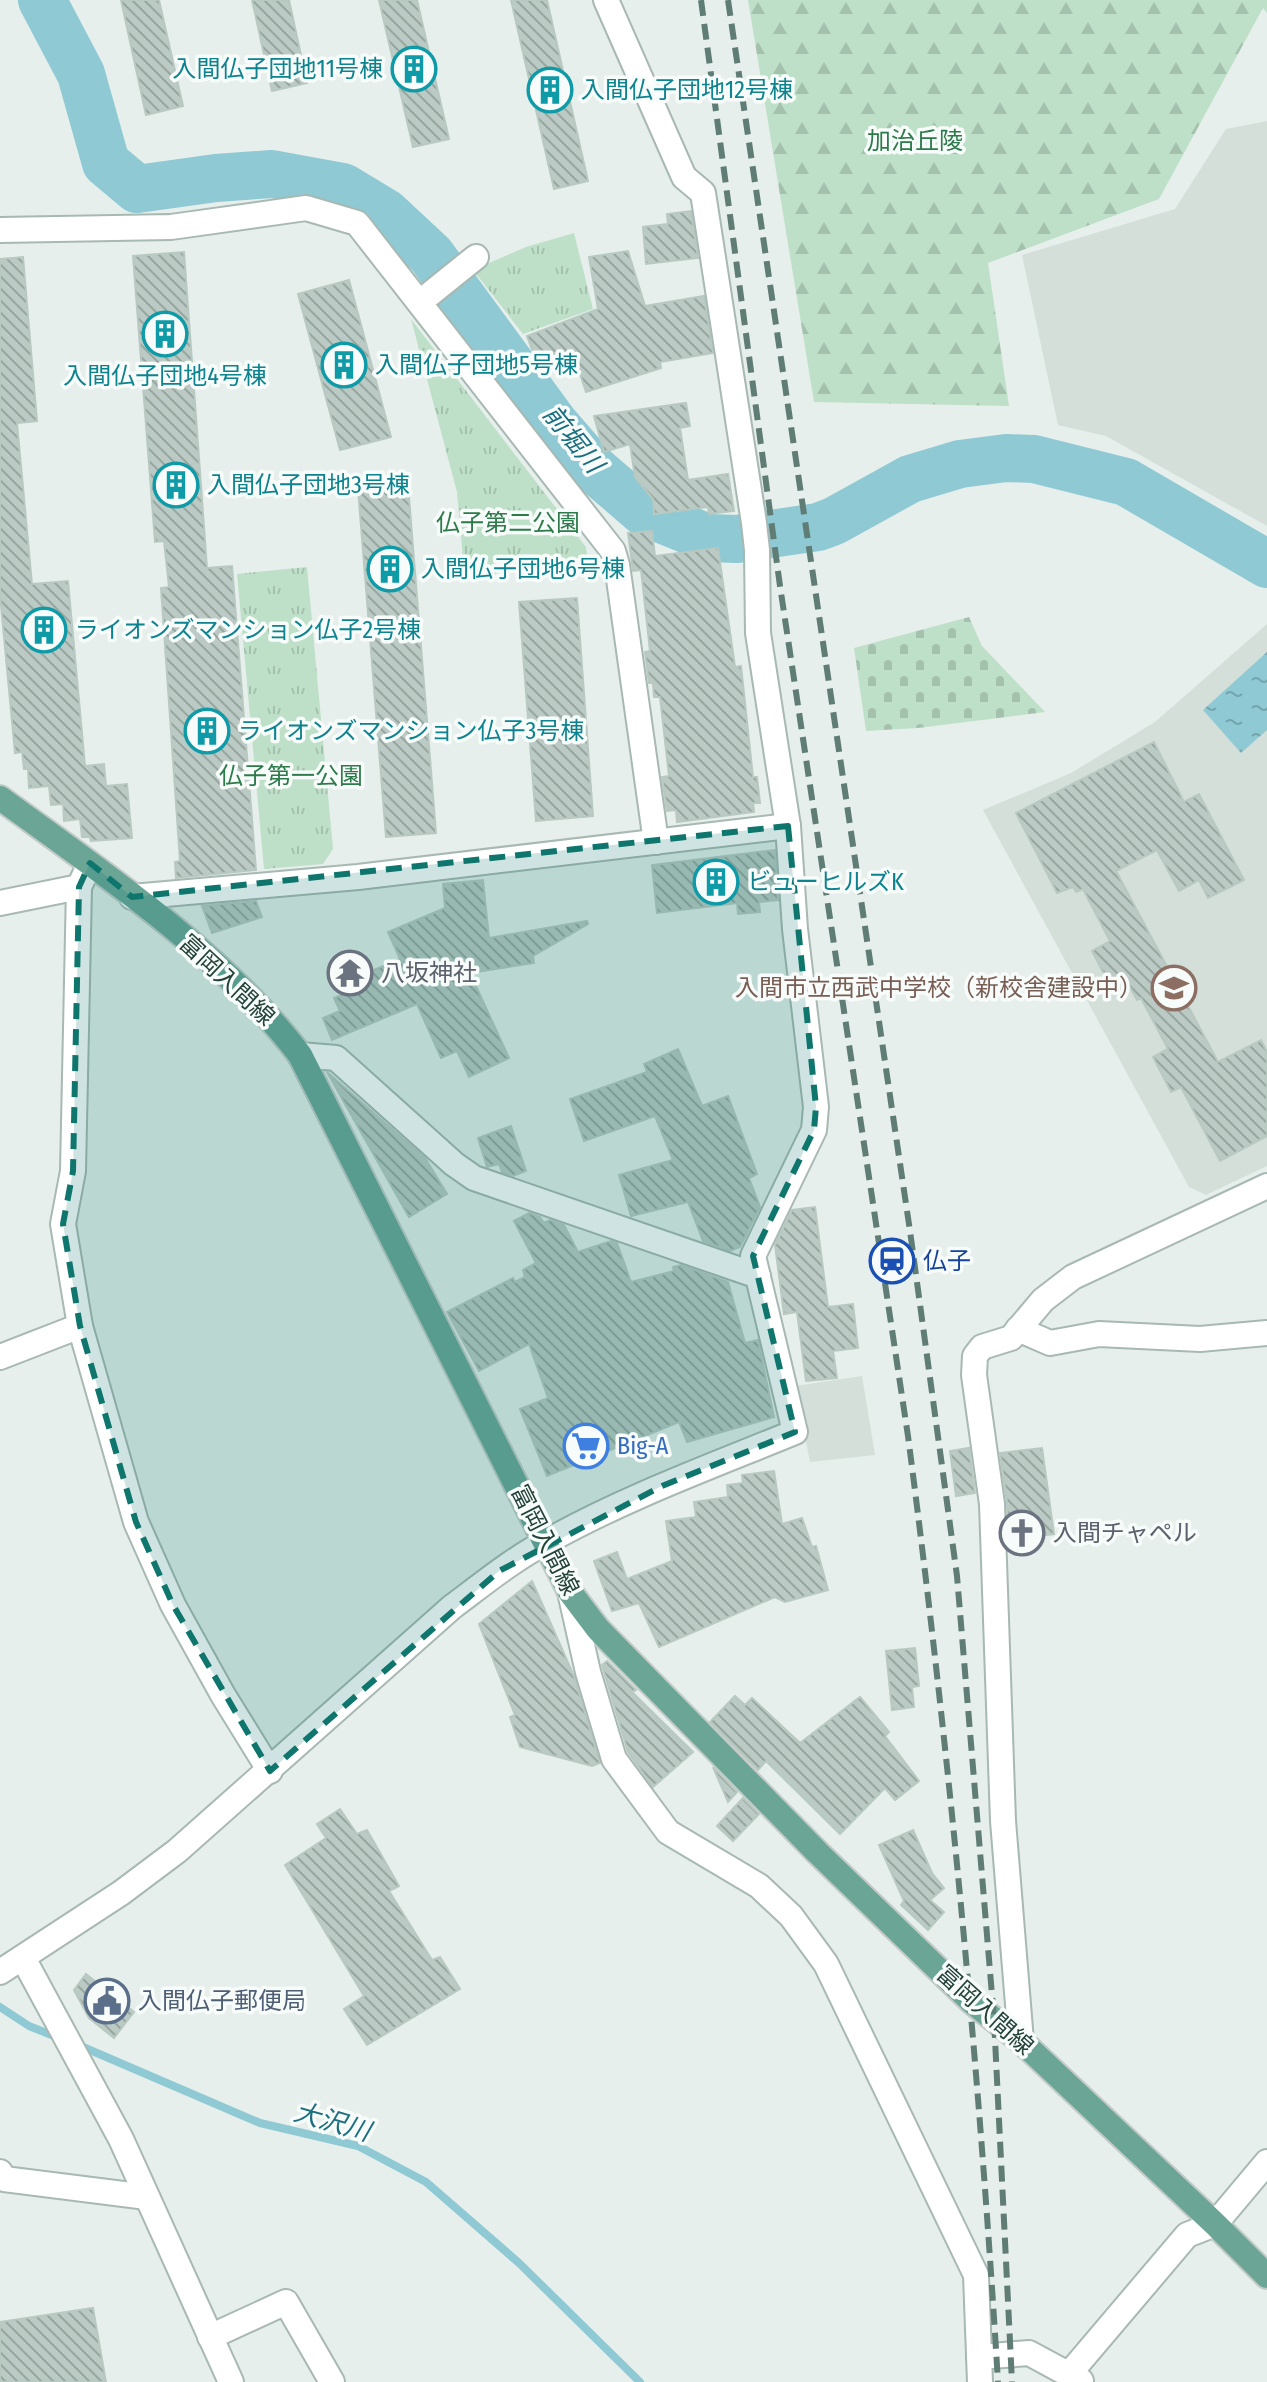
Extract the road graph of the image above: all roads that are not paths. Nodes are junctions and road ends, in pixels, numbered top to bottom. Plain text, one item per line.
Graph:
1 (606, 0) edge
2 (0, 230) edge
3 (476, 257) dead end
4 (420, 302) junction
5 (0, 798) edge
6 (788, 826) junction
7 (656, 842) junction
8 (90, 863) junction
9 (79, 887) junction
10 (132, 897) junction
11 (0, 903) edge
12 (300, 1055) junction
13 (1267, 1186) edge
14 (758, 1276) junction
15 (80, 1326) junction
16 (1018, 1329) junction
17 (1267, 1333) edge
18 (0, 1357) edge
19 (545, 1542) junction
20 (570, 1592) junction
21 (270, 1771) junction
22 (23, 1958) junction
23 (0, 1972) edge
24 (1021, 2041) junction
25 (1267, 2162) edge
26 (0, 2172) edge
27 (147, 2197) junction
28 (1215, 2224) junction
29 (1267, 2276) edge
30 (210, 2337) junction
31 (979, 2357) junction
32 (1076, 2378) edge
33 (231, 2382) edge
34 (332, 2382) edge
35 (980, 2382) edge

1 - 6 street
2 - 4 street
3 - 4 street
4 - 7 street
5 - 8 main road, 富岡入間線
6 - 7 street
6 - 14 street
7 - 10 street
8 - 9 street
8 - 10 main road, 富岡入間線
9 - 11 street
9 - 15 street
10 - 12 main road, 富岡入間線
12 - 14 street
12 - 19 main road, 富岡入間線
13 - 16 street
14 - 19 street
15 - 18 street
15 - 21 street
16 - 17 street
16 - 24 street
19 - 20 main road, 富岡入間線
19 - 21 street
20 - 24 main road, 富岡入間線
20 - 31 street
21 - 22 street
22 - 23 street
22 - 27 street
24 - 28 main road, 富岡入間線
25 - 28 street
26 - 27 street
27 - 30 street
28 - 29 main road, 富岡入間線
28 - 32 street
30 - 33 street
30 - 34 street
31 - 32 street
31 - 35 street

